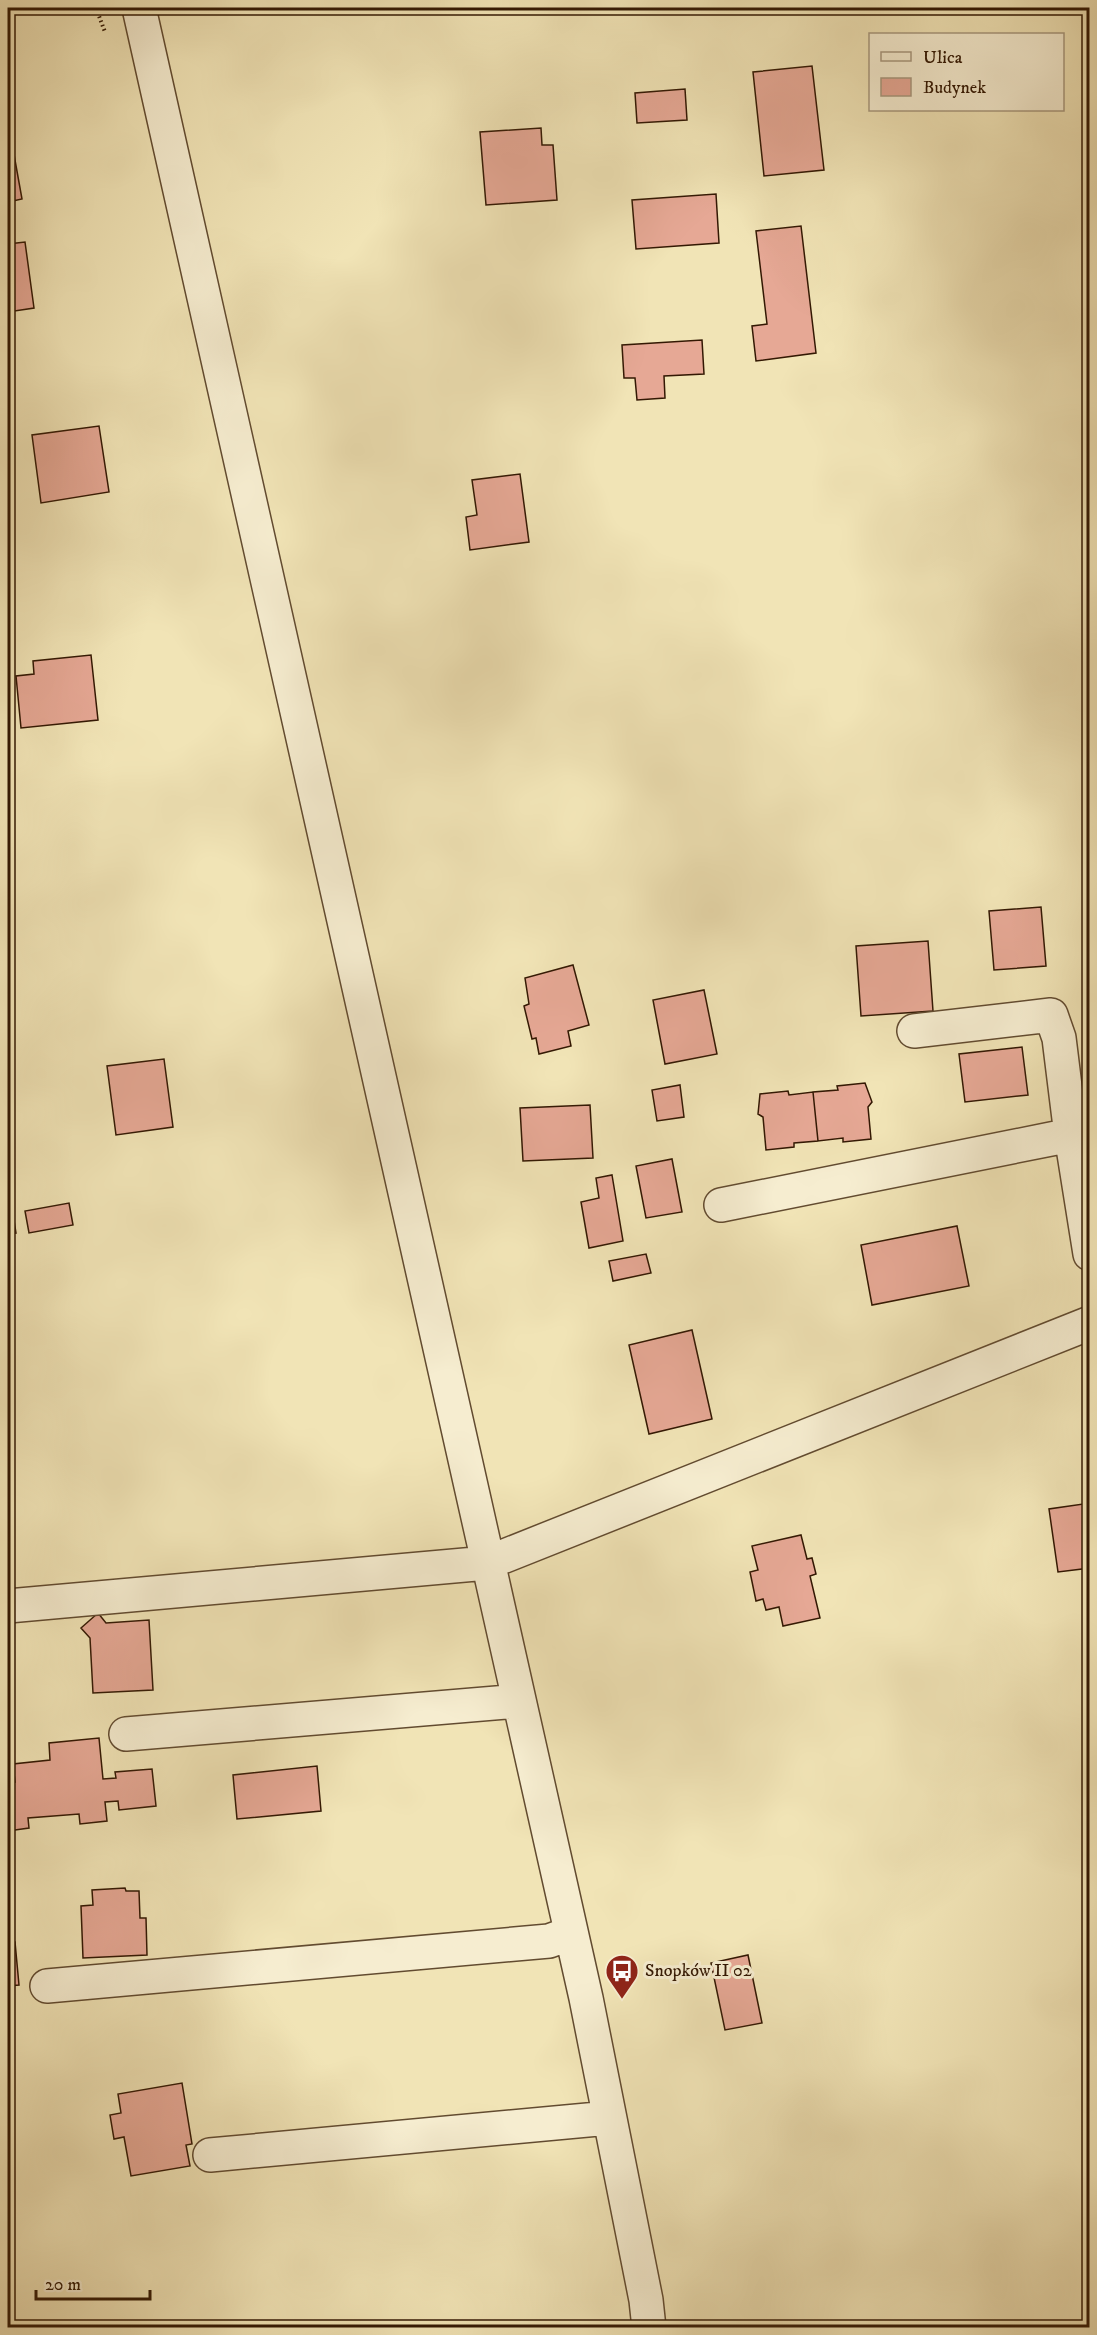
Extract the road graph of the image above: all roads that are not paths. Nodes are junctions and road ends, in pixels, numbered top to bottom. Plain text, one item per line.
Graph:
1 (140, 8) edge
2 (914, 1030) dead end
3 (1071, 1135) junction
4 (721, 1205) dead end
5 (1089, 1254) edge
6 (1089, 1323) edge
7 (487, 1563) junction
8 (8, 1606) edge
9 (519, 1701) junction
10 (126, 1734) dead end
11 (571, 1933) junction
12 (47, 1986) dead end
13 (609, 2118) junction
14 (210, 2155) dead end
15 (649, 2328) edge

1 - 7 street
2 - 3 street
3 - 4 street
3 - 5 street
6 - 7 street
7 - 8 street
7 - 9 street
9 - 10 street
9 - 11 street
11 - 12 street
11 - 13 street
13 - 14 street
13 - 15 street

